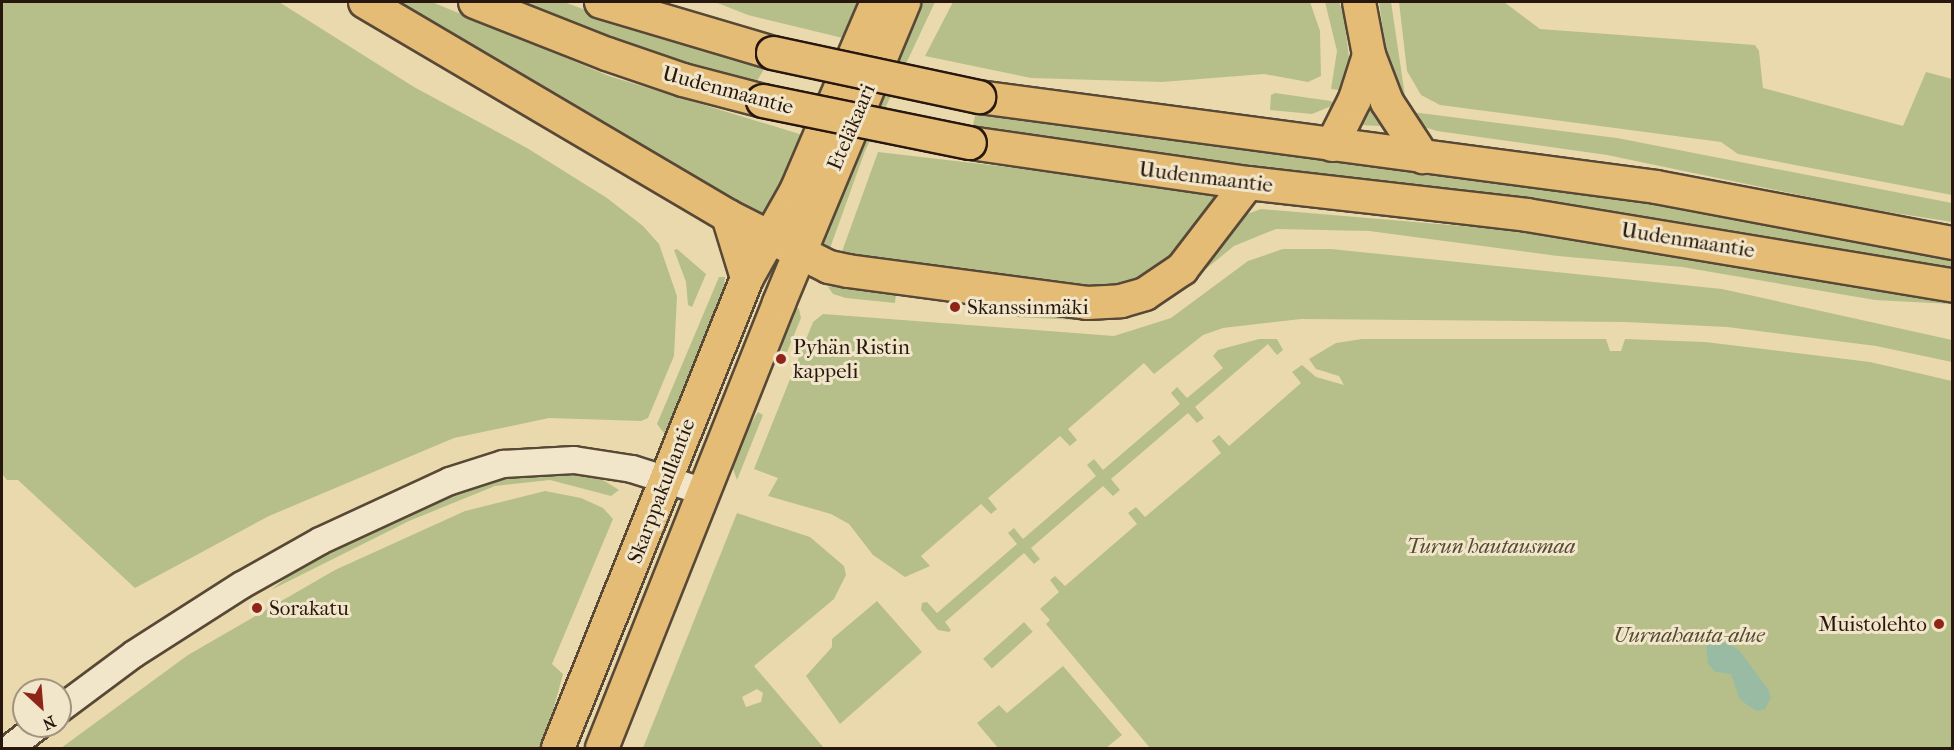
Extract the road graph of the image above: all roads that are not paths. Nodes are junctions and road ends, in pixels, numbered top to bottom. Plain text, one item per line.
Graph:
1 (365, 2) edge
2 (476, 2) edge
3 (601, 2) edge
4 (877, 2) edge
5 (904, 2) edge
6 (1359, 2) edge
7 (1369, 55) junction
8 (1332, 145) junction
9 (1423, 157) junction
10 (1248, 183) junction
11 (729, 216) junction
12 (772, 237) junction
13 (1953, 243) edge
14 (800, 252) junction
15 (747, 278) junction
16 (1953, 285) edge
17 (664, 480) junction
18 (705, 492) junction
19 (72, 700) edge
20 (23, 738) edge
21 (10, 748) edge
22 (558, 748) edge
23 (602, 748) edge

1 - 11 main road
2 - 10 main road, Uudenmaantie, bridge
3 - 8 main road, bridge
4 - 12 main road, Eteläkaari
5 - 14 main road, Eteläkaari
6 - 7 main road
7 - 8 main road
7 - 9 main road
8 - 9 main road
9 - 13 main road
10 - 14 main road
10 - 16 main road, Uudenmaantie
11 - 12 main road
11 - 15 main road
12 - 14 main road
12 - 15 main road, Skarppakullantie
14 - 18 main road, Skarppakullantie
15 - 17 main road, Skarppakullantie
17 - 18 street
17 - 19 street
17 - 22 main road, Skarppakullantie
18 - 23 main road, Skarppakullantie
20 - 21 street

